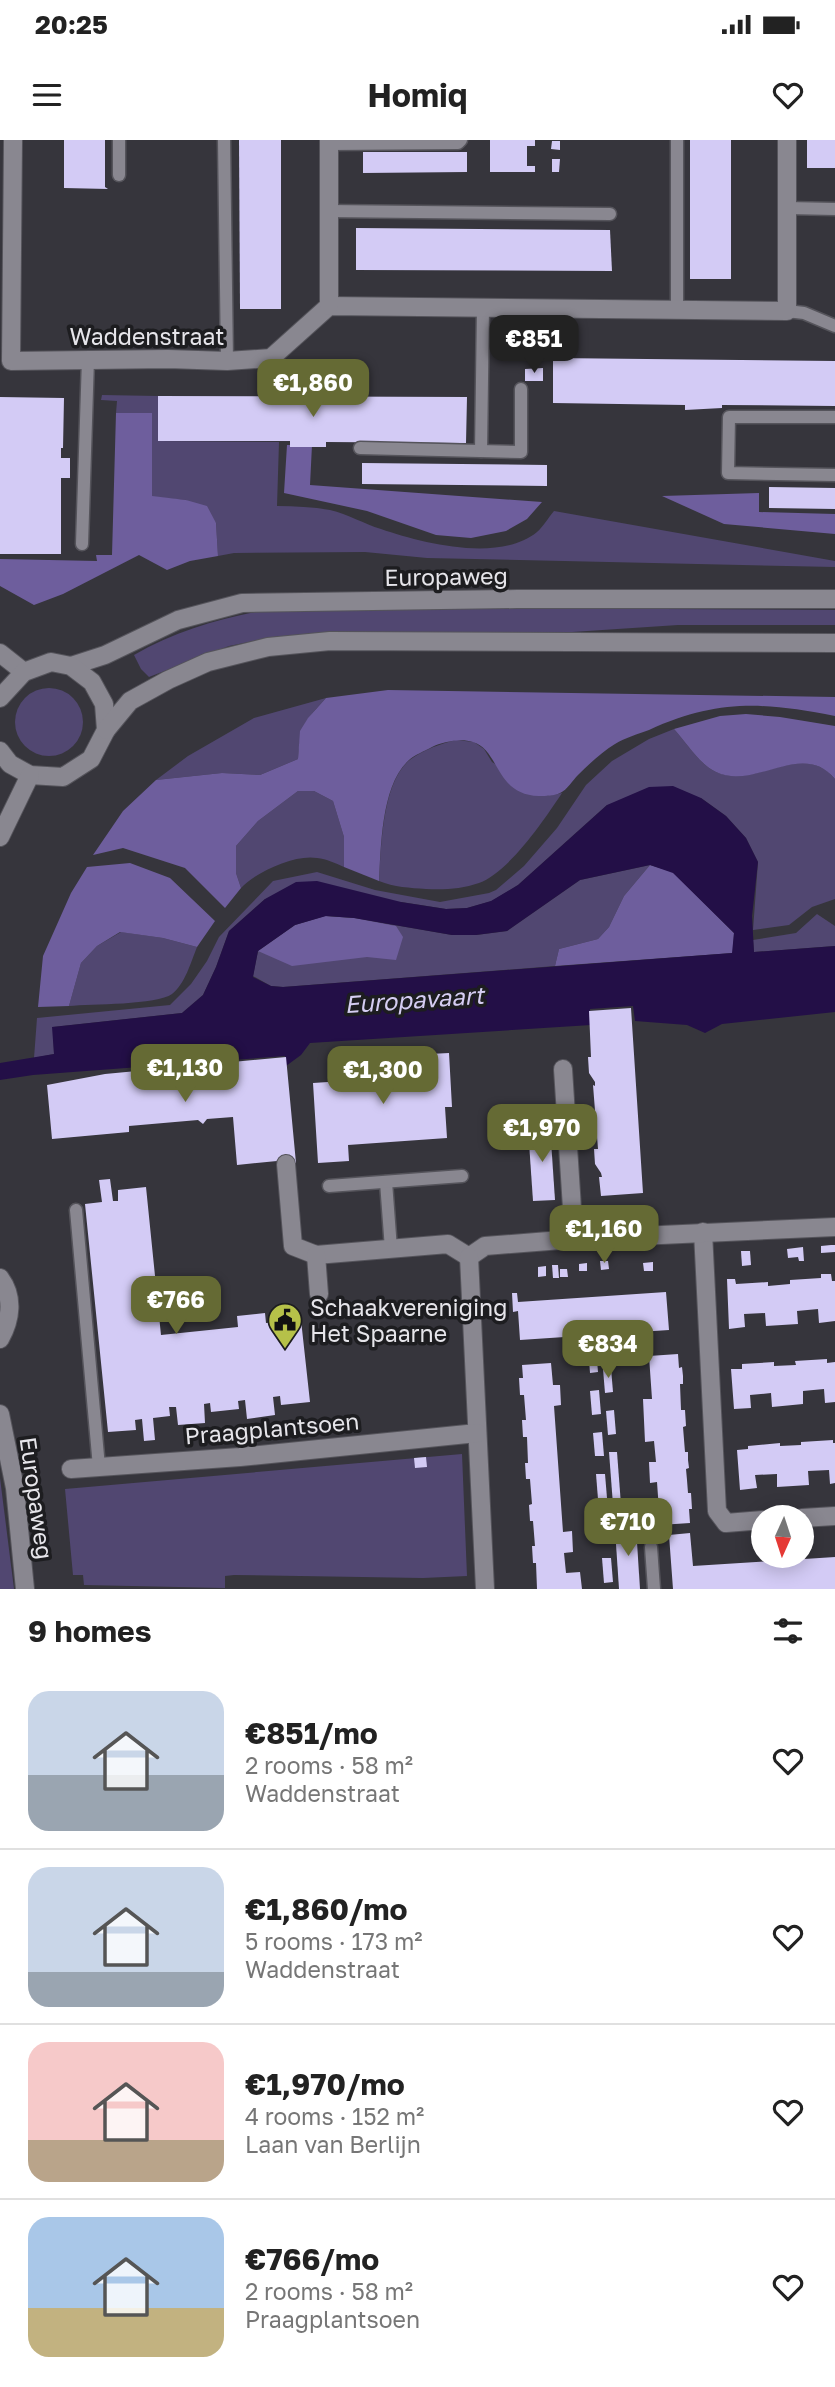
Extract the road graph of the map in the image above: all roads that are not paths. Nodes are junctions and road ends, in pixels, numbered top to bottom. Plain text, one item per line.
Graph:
1 (13, 140) edge
2 (119, 140) edge
3 (224, 140) edge
4 (461, 140) edge
5 (677, 140) edge
6 (787, 140) edge
7 (329, 142) edge
8 (119, 175) dead end
9 (787, 208) junction
10 (835, 209) edge
11 (327, 211) junction
12 (610, 214) dead end
13 (329, 306) junction
14 (483, 308) junction
15 (677, 310) junction
16 (787, 311) junction
17 (835, 326) edge
18 (88, 359) junction
19 (227, 361) junction
20 (522, 389) dead end
21 (835, 417) edge
22 (360, 448) dead end
23 (481, 450) junction
24 (835, 475) edge
25 (82, 544) dead end
26 (835, 599) edge
27 (835, 643) edge
28 (0, 653) edge
29 (71, 666) junction
30 (24, 672) junction
31 (0, 698) edge
32 (106, 730) junction
33 (0, 755) edge
34 (30, 775) junction
35 (0, 837) edge
36 (563, 1069) dead end
37 (286, 1164) dead end
38 (462, 1176) dead end
39 (386, 1182) junction
40 (329, 1186) dead end
41 (76, 1210) dead end
42 (835, 1227) edge
43 (703, 1232) junction
44 (574, 1238) junction
45 (391, 1249) junction
46 (316, 1255) junction
47 (469, 1257) junction
48 (0, 1278) edge
49 (319, 1294) dead end
50 (0, 1339) edge
51 (0, 1414) edge
52 (477, 1433) junction
53 (99, 1467) junction
54 (71, 1469) dead end
55 (835, 1516) edge
56 (814, 1517) edge
57 (751, 1521) edge
58 (651, 1546) dead end
59 (25, 1589) edge
60 (485, 1589) edge
61 (654, 1589) edge

1 - 18 street, Waddenstraat
2 - 8 lane
3 - 19 lane
4 - 7 lane
5 - 15 lane
6 - 9 street
7 - 11 street
9 - 10 lane
9 - 16 street
11 - 12 lane
11 - 13 street
13 - 14 street
13 - 19 street, Waddenstraat
14 - 15 street
14 - 23 lane
15 - 16 street
16 - 17 lane
18 - 19 street, Waddenstraat
18 - 25 lane
20 - 23 lane
21 - 24 lane
22 - 23 lane
26 - 29 street, Europaweg
27 - 32 street
28 - 30 street
29 - 30 street, Europaweg
29 - 32 street
30 - 31 street
32 - 34 street
33 - 34 street
34 - 35 street
36 - 44 street
37 - 46 street
38 - 39 lane
39 - 40 lane
39 - 45 lane
41 - 53 lane
42 - 43 street
43 - 44 street
43 - 57 street
44 - 47 street
45 - 46 street
45 - 47 street
46 - 49 street
47 - 52 street
48 - 50 street
51 - 59 street, Europaweg
52 - 53 street, Praagplantsoen
52 - 60 street
53 - 54 street, Praagplantsoen
55 - 56 street
58 - 61 lane

